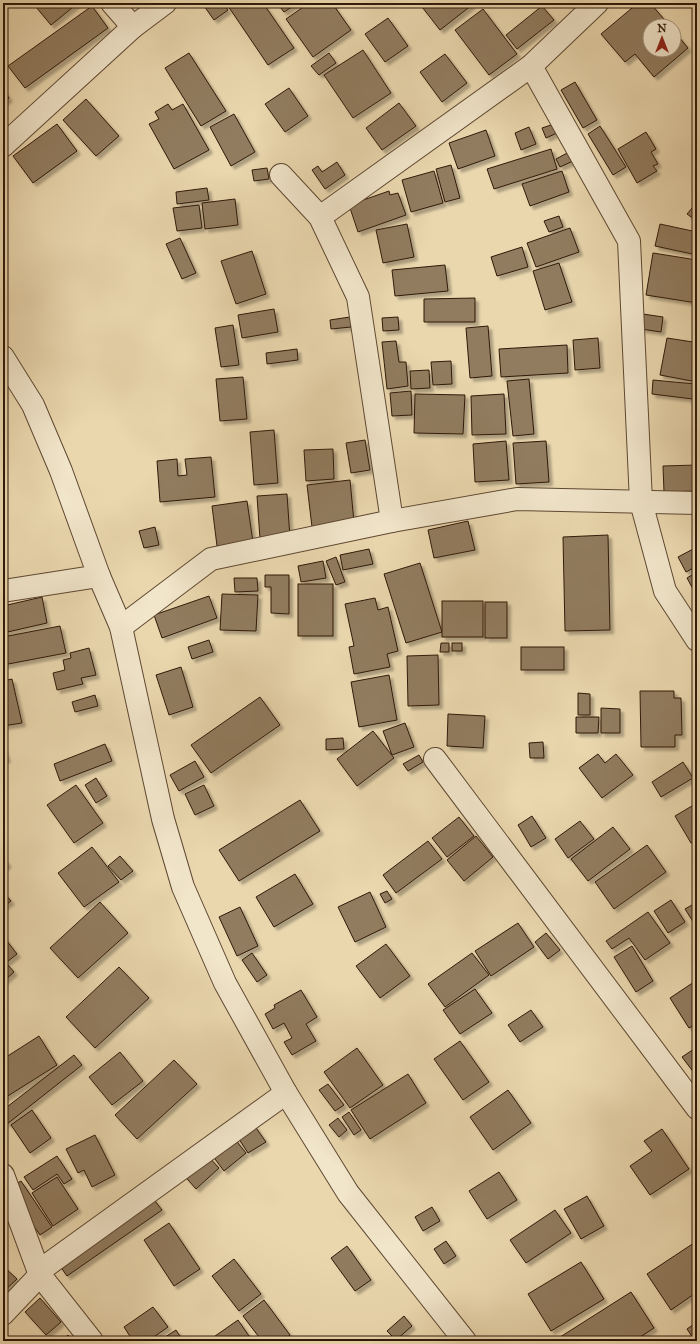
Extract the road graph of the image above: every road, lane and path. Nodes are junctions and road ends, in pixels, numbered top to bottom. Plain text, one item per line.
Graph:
1 (112, 3) edge
2 (165, 3) edge
3 (596, 3) edge
4 (133, 27) junction
5 (531, 66) junction
6 (3, 146) edge
7 (281, 175) dead end
8 (320, 217) junction
9 (3, 357) edge
10 (641, 502) junction
11 (697, 503) edge
12 (392, 521) junction
13 (99, 576) junction
14 (3, 590) edge
15 (121, 627) junction
16 (697, 640) edge
17 (435, 759) dead end
18 (286, 1093) junction
19 (697, 1108) edge
20 (3, 1175) edge
21 (12, 1220) edge
22 (40, 1273) junction
23 (3, 1314) edge
24 (92, 1341) edge
25 (465, 1341) edge

1 - 4 street
2 - 4 street
3 - 5 street
4 - 6 street
5 - 8 street
5 - 10 street
7 - 8 street
8 - 12 street
9 - 13 street
10 - 11 street
10 - 12 street
10 - 16 street
12 - 15 street
13 - 14 street
13 - 15 street
15 - 18 street
17 - 19 street
18 - 22 street
18 - 25 street
20 - 21 street
21 - 22 street
22 - 23 street
22 - 24 street

